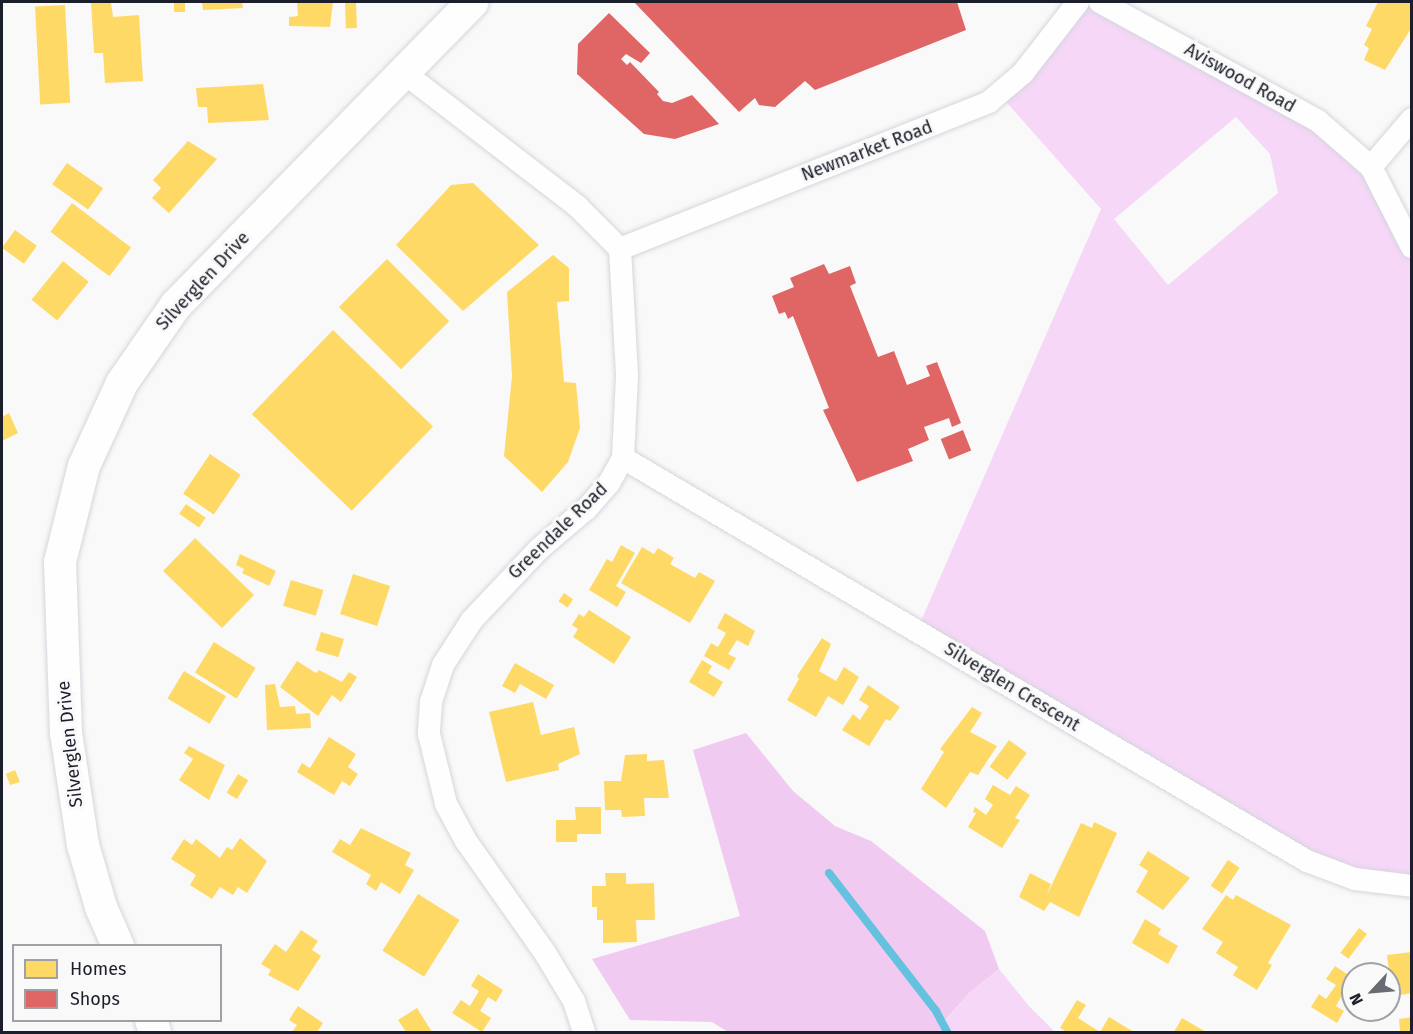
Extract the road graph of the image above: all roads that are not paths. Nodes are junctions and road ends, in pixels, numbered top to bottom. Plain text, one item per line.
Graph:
1 (1078, 2) edge
2 (1100, 2) edge
3 (464, 4) edge
4 (403, 72) junction
5 (1412, 119) edge
6 (1371, 167) junction
7 (1412, 247) edge
8 (620, 249) junction
9 (622, 458) junction
10 (1412, 886) edge
11 (118, 944) edge
12 (584, 1032) edge

1 - 8 street, Newmarket Road
2 - 6 street, Aviswood Road
3 - 4 street, Silverglen Drive
4 - 8 street
4 - 11 street, Silverglen Drive
5 - 6 street
6 - 7 street
8 - 9 street, Greendale Road
9 - 10 street, Silverglen Crescent
9 - 12 street, Greendale Road

